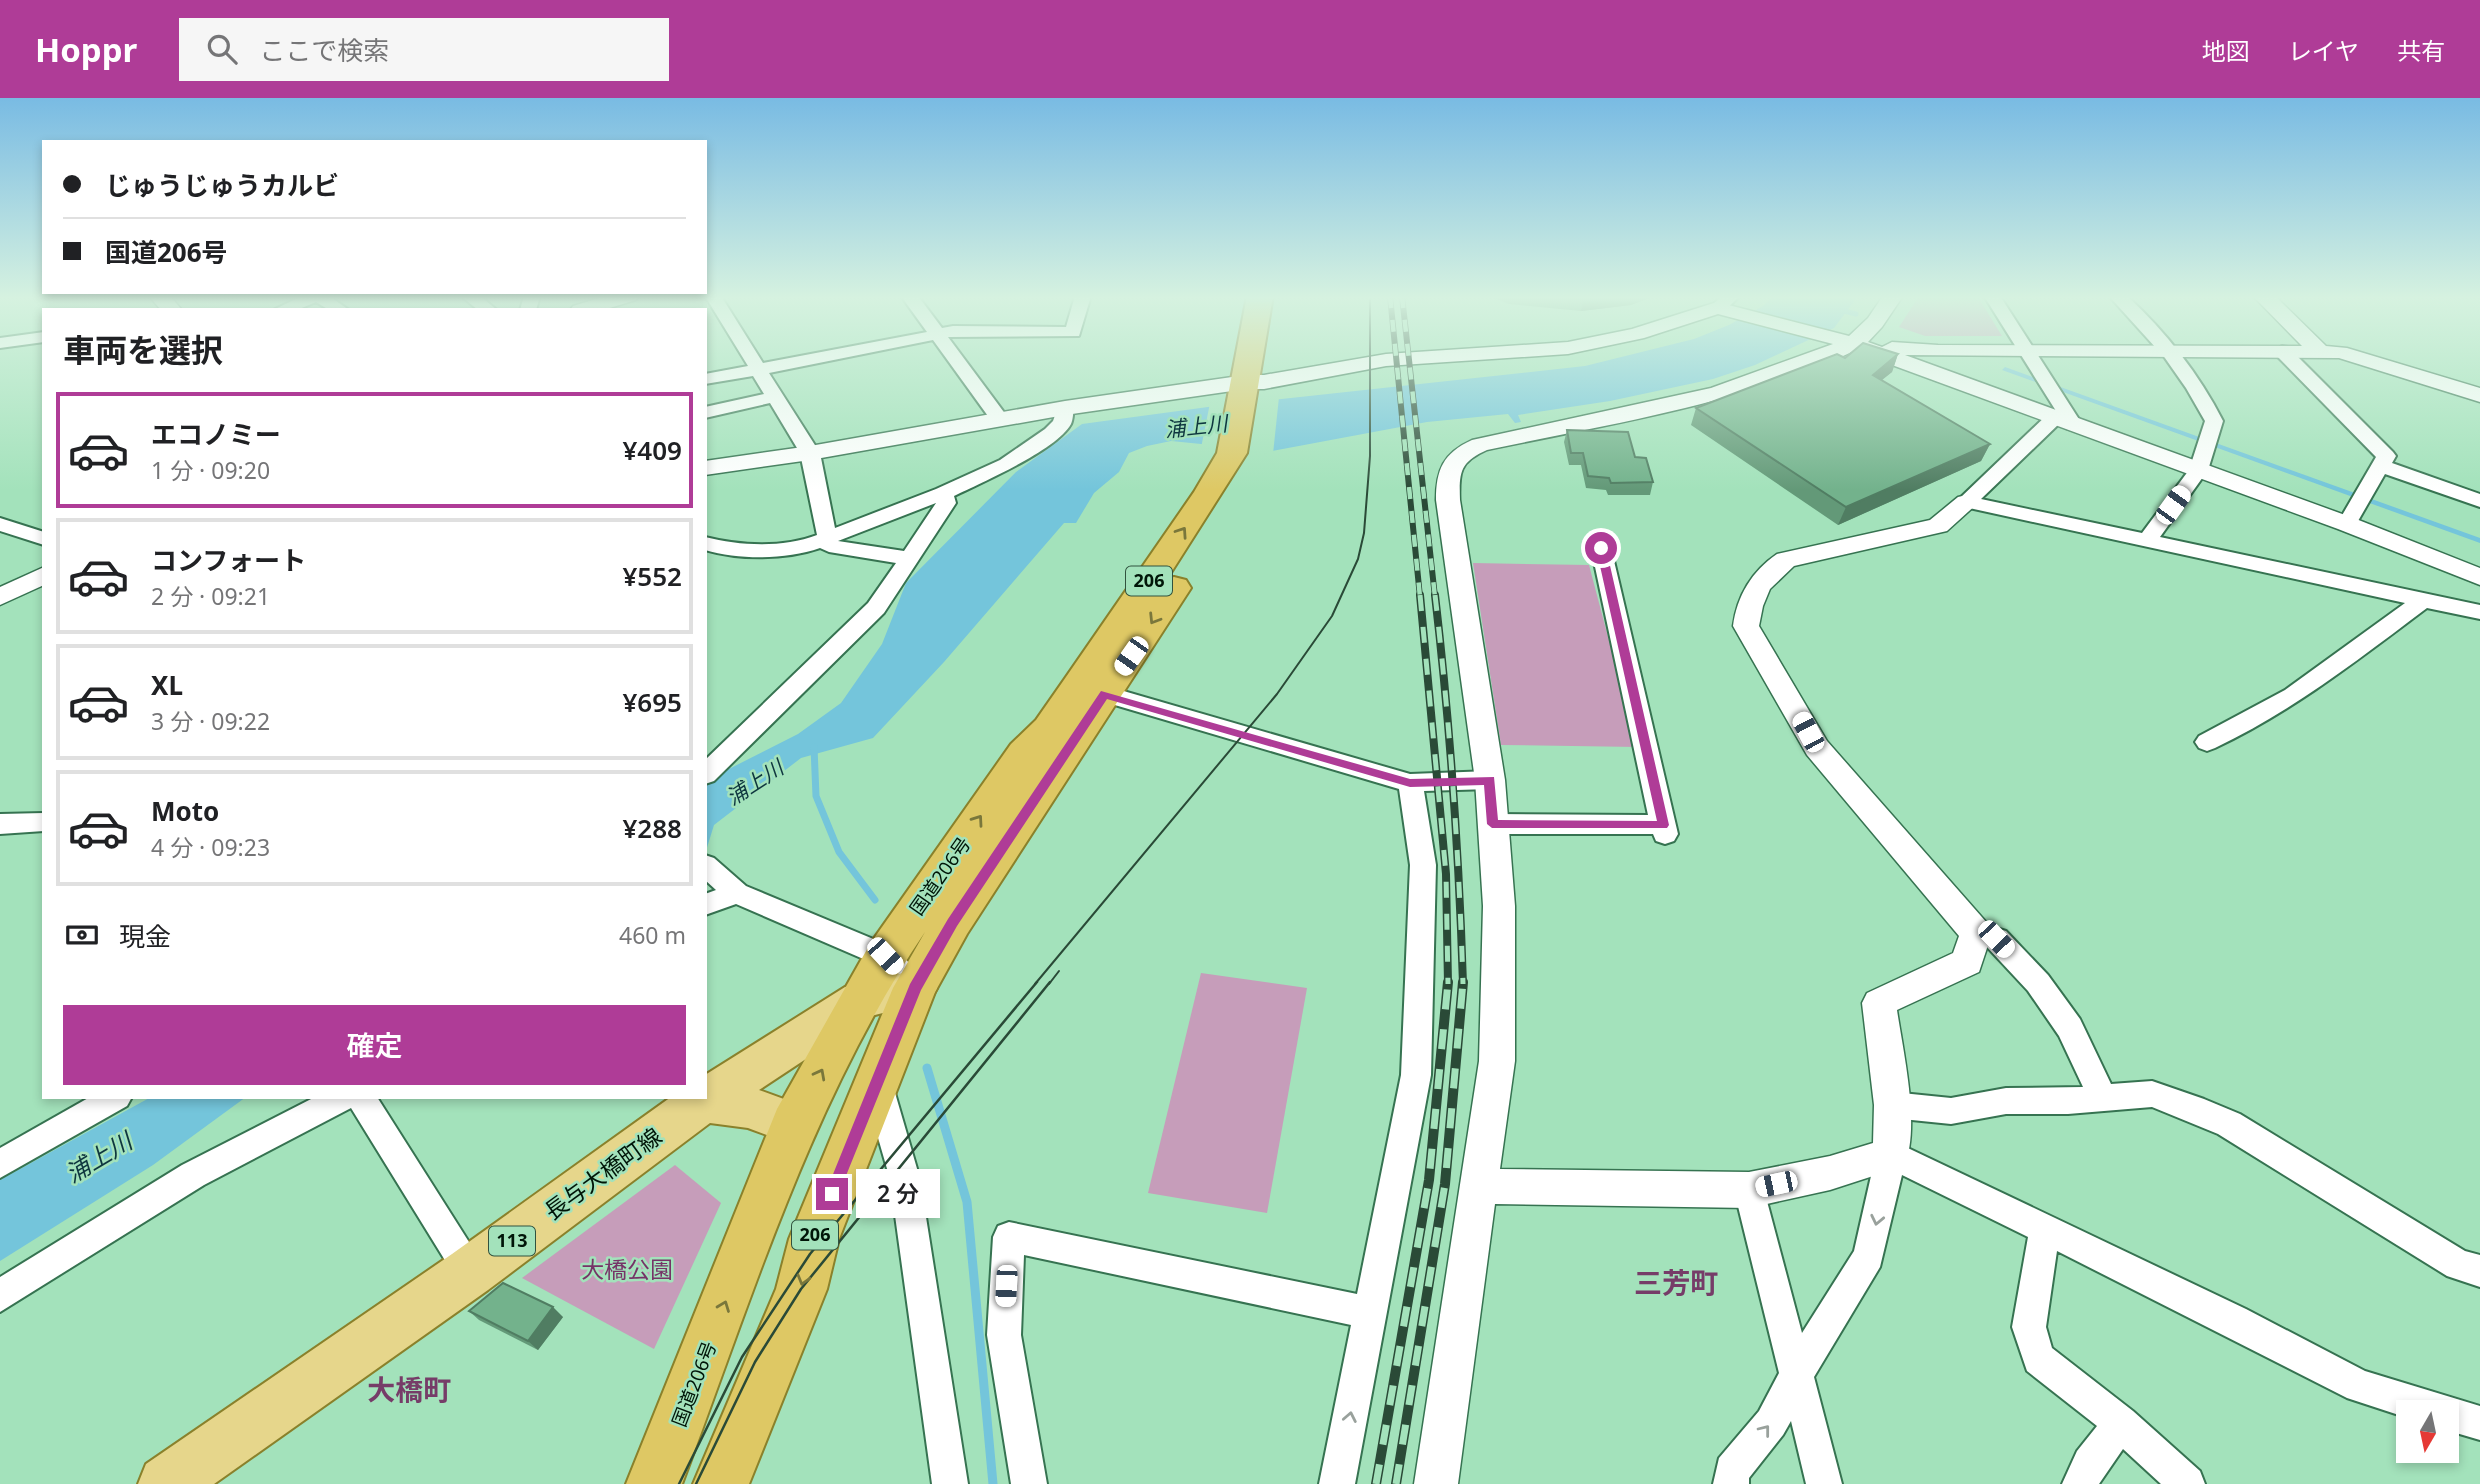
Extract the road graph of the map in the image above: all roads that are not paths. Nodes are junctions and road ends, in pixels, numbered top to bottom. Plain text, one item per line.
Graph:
1 (752, 361) edge
2 (803, 361) edge
3 (958, 361) edge
4 (1255, 361) edge
5 (1261, 361) edge
6 (1383, 361) edge
7 (1809, 361) edge
8 (1901, 361) edge
9 (2031, 361) edge
10 (2174, 361) edge
11 (2292, 361) edge
12 (2368, 361) edge
13 (758, 370) junction
14 (707, 379) edge
15 (1253, 390) junction
16 (2480, 396) edge
17 (774, 397) junction
18 (1065, 408) junction
19 (707, 413) edge
20 (1000, 418) junction
21 (2064, 420) junction
22 (810, 453) junction
23 (2382, 466) junction
24 (707, 468) edge
25 (2198, 470) junction
26 (943, 493) junction
27 (2480, 501) edge
28 (1967, 502) junction
29 (0, 524) edge
30 (2347, 524) junction
31 (828, 537) junction
32 (42, 538) edge
33 (2147, 540) junction
34 (707, 544) edge
35 (1601, 548) dead end
36 (907, 558) junction
37 (42, 576) edge
38 (2480, 577) edge
39 (0, 597) edge
40 (2423, 600) junction
41 (2480, 612) edge
42 (1092, 690) junction
43 (2207, 742) dead end
44 (707, 773) edge
45 (1490, 780) junction
46 (1410, 783) junction
47 (42, 822) edge
48 (0, 824) edge
49 (1492, 824) junction
50 (720, 878) edge
51 (707, 901) edge
52 (1976, 933) junction
53 (900, 972) junction
54 (860, 1000) junction
55 (876, 1080) junction
56 (2102, 1097) junction
57 (707, 1098) edge
58 (114, 1099) edge
59 (340, 1099) edge
60 (361, 1099) edge
61 (706, 1099) edge
62 (703, 1101) junction
63 (1892, 1105) junction
64 (794, 1124) junction
65 (1891, 1154) junction
66 (0, 1164) edge
67 (1480, 1186) junction
68 (1749, 1190) junction
69 (2045, 1228) junction
70 (2480, 1271) edge
71 (470, 1272) junction
72 (0, 1296) edge
73 (1370, 1312) junction
74 (1797, 1373) junction
75 (2121, 1423) junction
76 (2480, 1423) edge
77 (166, 1484) edge
78 (654, 1484) edge
79 (721, 1484) edge
80 (950, 1484) edge
81 (1029, 1484) edge
82 (1337, 1484) edge
83 (1436, 1484) edge
84 (1731, 1484) edge
85 (1824, 1484) edge
86 (2080, 1484) edge
87 (2187, 1484) edge

1 - 13 street
2 - 13 street
3 - 20 street
4 - 15 highway, 国道206号 / 206
5 - 15 highway, 国道206号 / 206
6 - 15 street
7 - 45 street
8 - 21 street
9 - 21 street
10 - 25 street
11 - 23 street
12 - 16 street
13 - 14 street
13 - 17 street
15 - 18 street
15 - 42 highway, 国道206号 / 206
17 - 19 street
17 - 22 street
18 - 20 street
18 - 26 street
20 - 22 street
21 - 25 street
21 - 28 street
22 - 24 street
22 - 31 street
23 - 27 street
23 - 30 street
25 - 30 street
25 - 33 street
26 - 31 street
26 - 36 street
28 - 33 street
28 - 52 street
29 - 32 street
30 - 38 street
31 - 34 street
31 - 36 street
33 - 40 street
35 - 49 street
36 - 44 street
37 - 39 street
40 - 41 street
40 - 43 street
42 - 46 street
42 - 53 highway, 国道206号 / 206
45 - 46 street
45 - 49 street
46 - 73 street
47 - 48 street
49 - 67 street
50 - 51 street
50 - 53 street
52 - 56 street
52 - 63 street
53 - 54 main road, 長与大橋町線 / 113
53 - 55 highway, 国道206号 / 206
54 - 57 main road, 長与大橋町線 / 113
64 -> 54 highway, 国道206号
55 -> 79 highway, 国道206号 / 206
55 - 80 street
56 - 63 street
56 - 70 street
58 - 66 street
59 - 72 street
60 - 71 street
61 - 62 main road, 長与大橋町線 / 113
62 - 64 main road
62 - 71 main road, 長与大橋町線 / 113
63 - 65 street
78 -> 64 highway, 国道206号
65 - 68 street
65 - 69 street
65 -> 74 street
67 - 68 street
67 - 83 street
68 - 74 street
69 - 75 street
69 - 76 street
71 - 77 main road, 長与大橋町線 / 113
73 - 81 street
82 -> 73 street
84 -> 74 street
74 - 85 street
75 - 86 street
75 - 87 street

